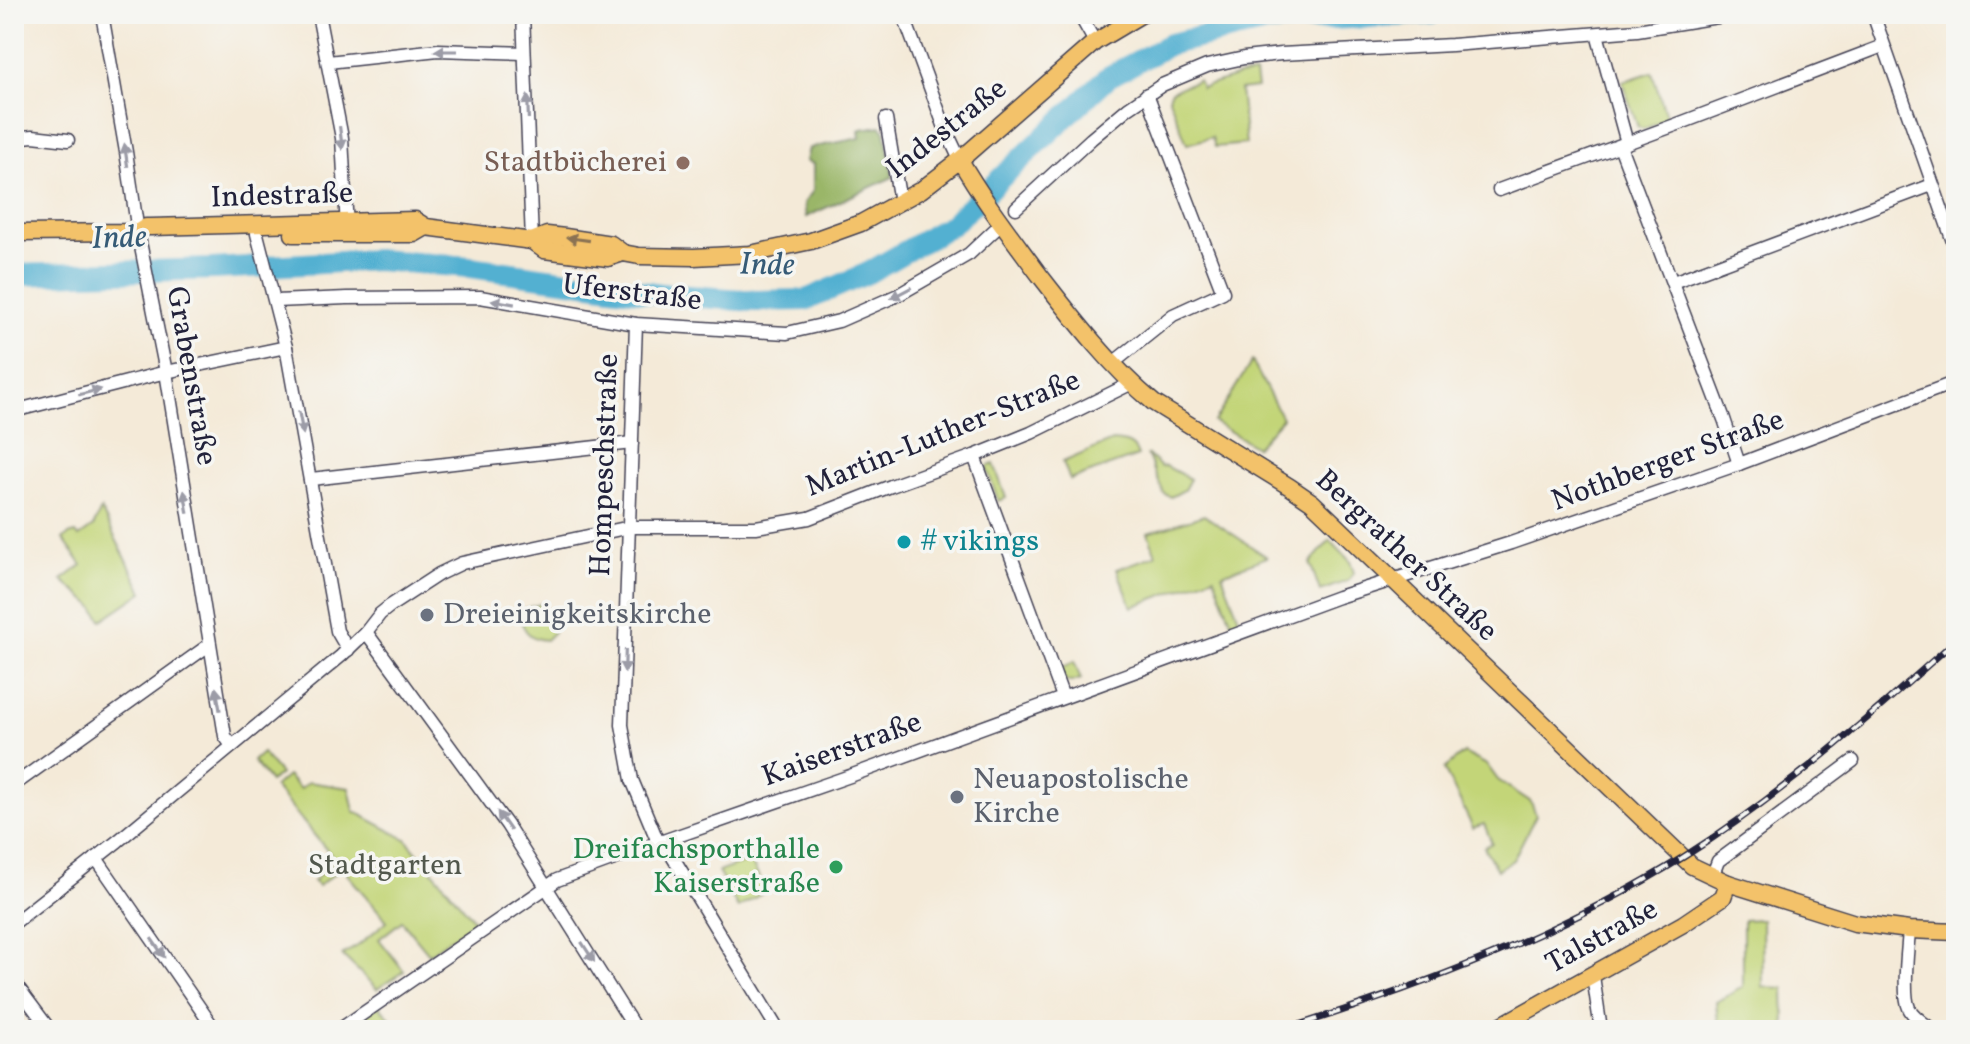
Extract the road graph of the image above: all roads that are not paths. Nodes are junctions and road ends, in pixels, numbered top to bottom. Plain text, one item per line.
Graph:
1 (102, 14) edge
2 (318, 14) edge
3 (523, 14) edge
4 (903, 14) edge
5 (1079, 14) edge
6 (1142, 14) edge
7 (1736, 14) edge
8 (1873, 14) edge
9 (1597, 34) junction
10 (1095, 42) junction
11 (1883, 46) junction
12 (524, 53) junction
13 (328, 62) junction
14 (1147, 94) junction
15 (886, 119) dead end
16 (14, 138) edge
17 (68, 140) dead end
18 (1623, 144) junction
19 (960, 160) junction
20 (1932, 185) junction
21 (1499, 190) dead end
22 (900, 202) junction
23 (1016, 208) dead end
24 (997, 218) junction
25 (347, 227) junction
26 (138, 232) junction
27 (14, 233) edge
28 (258, 235) junction
29 (532, 241) junction
30 (1956, 250) edge
31 (1673, 282) junction
32 (276, 301) junction
33 (636, 324) junction
34 (286, 347) junction
35 (1113, 363) junction
36 (166, 372) junction
37 (1956, 382) edge
38 (1132, 383) junction
39 (14, 411) edge
40 (632, 443) junction
41 (974, 456) junction
42 (1739, 464) junction
43 (311, 479) junction
44 (630, 527) junction
45 (1393, 579) junction
46 (366, 632) junction
47 (209, 645) junction
48 (348, 650) junction
49 (1063, 697) junction
50 (232, 746) junction
51 (1853, 761) dead end
52 (14, 785) edge
53 (660, 842) junction
54 (96, 858) junction
55 (1720, 880) junction
56 (546, 886) junction
57 (14, 923) edge
58 (1909, 930) junction
59 (1956, 932) edge
60 (1593, 976) junction
61 (14, 982) edge
62 (50, 1030) edge
63 (215, 1030) edge
64 (339, 1030) edge
65 (636, 1030) edge
66 (778, 1030) edge
67 (1493, 1030) edge
68 (1601, 1030) edge
69 (1933, 1030) edge

26 -> 1 street, Grabenstraße
2 - 13 street
3 - 12 street
4 - 19 street
5 - 10 street
6 - 10 main road, Indestraße
7 - 9 street
8 - 11 street
9 - 14 street
9 - 18 street
10 - 19 main road, Indestraße
11 - 18 street
11 - 20 street
12 -> 13 street
29 -> 12 street
13 -> 25 street
14 - 23 street
14 - 35 street
15 - 22 street
16 - 17 street
18 - 21 street
18 - 31 street
19 - 22 main road, Indestraße
19 - 24 main road, Bergrather Straße
20 - 30 street
20 - 31 street
22 - 29 main road, Indestraße
24 -> 33 street, Uferstraße
24 - 35 main road, Bergrather Straße
25 - 28 main road, Indestraße
25 - 29 main road, Indestraße
26 - 27 main road, Indestraße
26 - 28 main road, Indestraße
26 - 36 street, Grabenstraße
28 - 32 street
31 - 42 street
33 -> 32 street, Uferstraße
32 - 34 street
33 - 40 street, Hompeschstraße
34 - 36 street
34 -> 43 street
35 - 38 main road, Bergrather Straße
39 -> 36 street
47 -> 36 street, Grabenstraße
37 - 42 street, Nothberger Straße
38 - 41 street, Martin-Luther-Straße
38 - 45 main road, Bergrather Straße
40 - 43 street
40 - 44 street, Hompeschstraße
41 - 44 street, Martin-Luther-Straße
41 - 49 street
42 - 45 street, Nothberger Straße
43 - 48 street
44 - 46 street, Martin-Luther-Straße
44 -> 53 street, Hompeschstraße
45 - 49 street, Kaiserstraße
45 - 55 main road, Bergrather Straße
46 - 48 street, Martin-Luther-Straße
56 -> 46 street
50 -> 47 street, Grabenstraße
47 - 52 street
48 - 50 street, Martin-Luther-Straße
49 - 53 street, Kaiserstraße
50 - 54 street, Martin-Luther-Straße
51 - 55 street
53 - 56 street, Kaiserstraße
53 - 66 street, Hompeschstraße
54 - 57 street, Martin-Luther-Straße
54 -> 63 street
55 - 58 main road, Bergrather Straße
55 - 60 main road, Talstraße
56 - 64 street, Kaiserstraße
56 -> 65 street
58 - 59 main road, Bergrather Straße
58 - 69 street
60 - 67 main road, Talstraße
60 - 68 street
61 - 62 street

